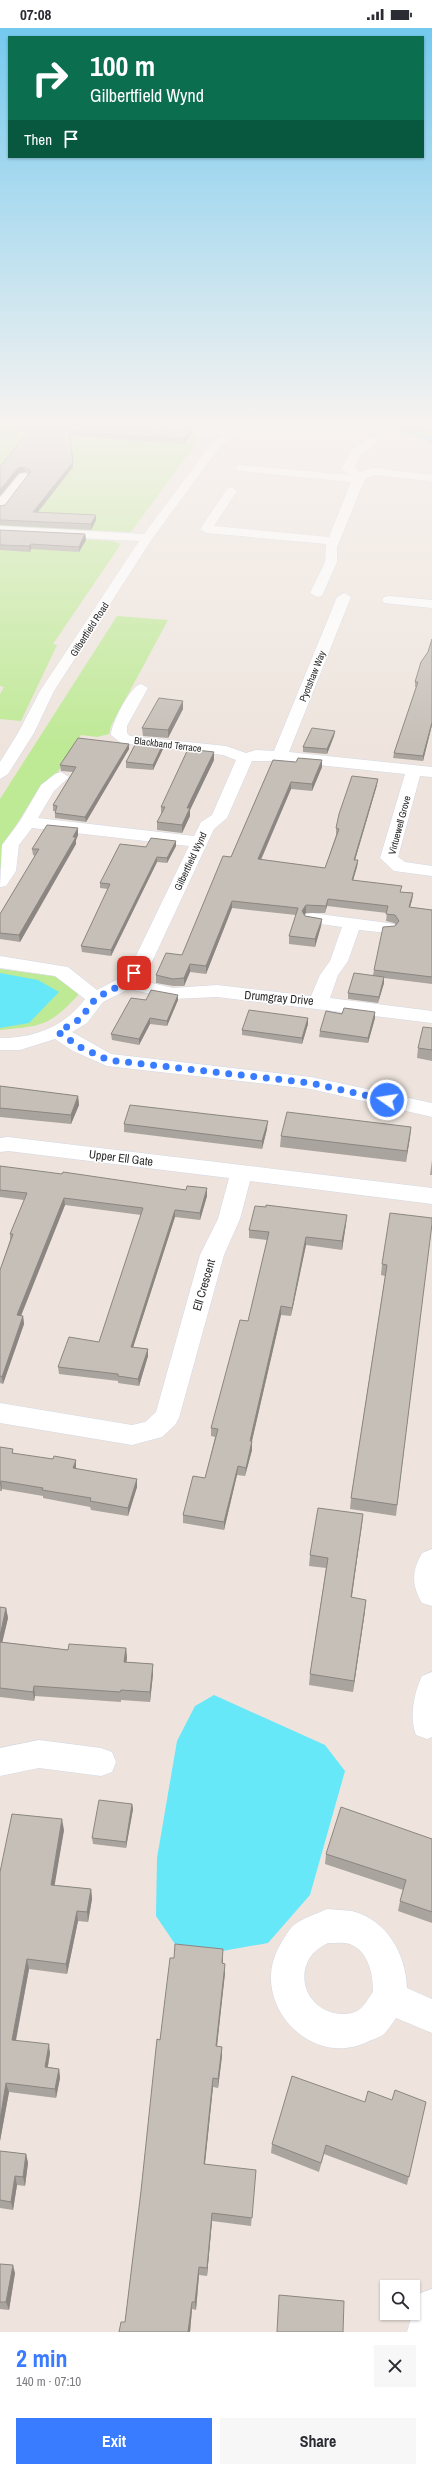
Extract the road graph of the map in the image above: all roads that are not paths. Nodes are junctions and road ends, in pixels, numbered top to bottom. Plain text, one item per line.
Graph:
1 (28, 532) edge
2 (152, 532) edge
3 (233, 532) edge
4 (338, 532) edge
5 (147, 538) junction
6 (334, 541) junction
7 (317, 593) dead end
8 (344, 597) dead end
9 (389, 600) dead end
10 (432, 604) edge
11 (141, 688) dead end
12 (280, 756) junction
13 (245, 758) junction
14 (414, 770) junction
15 (432, 772) edge
16 (0, 774) edge
17 (61, 777) dead end
18 (28, 822) junction
19 (199, 842) junction
20 (432, 871) edge
21 (0, 882) edge
22 (312, 918) edge
23 (352, 924) junction
24 (388, 928) edge
25 (0, 962) edge
26 (127, 982) junction
27 (96, 998) junction
28 (319, 1002) junction
29 (432, 1017) edge
30 (58, 1032) junction
31 (0, 1044) edge
32 (432, 1110) edge
33 (0, 1146) edge
34 (241, 1173) junction
35 (432, 1196) edge
36 (0, 1413) edge
37 (432, 1561) edge
38 (432, 1594) edge
39 (432, 1685) edge
40 (427, 1725) dead end
41 (0, 1762) edge
42 (101, 1762) dead end
43 (390, 1998) dead end
44 (432, 2016) edge
45 (432, 2308) edge
46 (427, 2332) edge

1 - 5 street
2 - 5 street, Gilbertfield Road
3 - 6 street
4 - 6 street
5 - 16 street, Gilbertfield Road
6 - 7 street
8 - 12 street, Pyotshaw Way
9 - 10 street
11 - 13 street, Blackband Terrace
12 - 13 street
12 - 14 street
13 - 19 street, Gilbertfield Wynd
14 - 15 street
14 - 20 street, Virtuewell Grove
17 - 18 street
18 - 19 street
18 - 21 street
19 - 26 street, Gilbertfield Wynd
22 - 23 street
23 - 24 street
23 - 28 street
25 - 27 street
26 - 27 street, Gilbertfield Wynd
26 - 28 street, Drumgray Drive
27 - 30 street, Gilbertfield Wynd
28 - 29 street, Drumgray Drive
30 - 31 street, Gilbertfield Wynd
30 - 32 street
33 - 34 street, Upper Ell Gate
34 - 35 street
34 - 36 street, Ell Crescent
37 - 38 street
39 - 40 street
41 - 42 street
43 - 44 street
45 - 46 street

